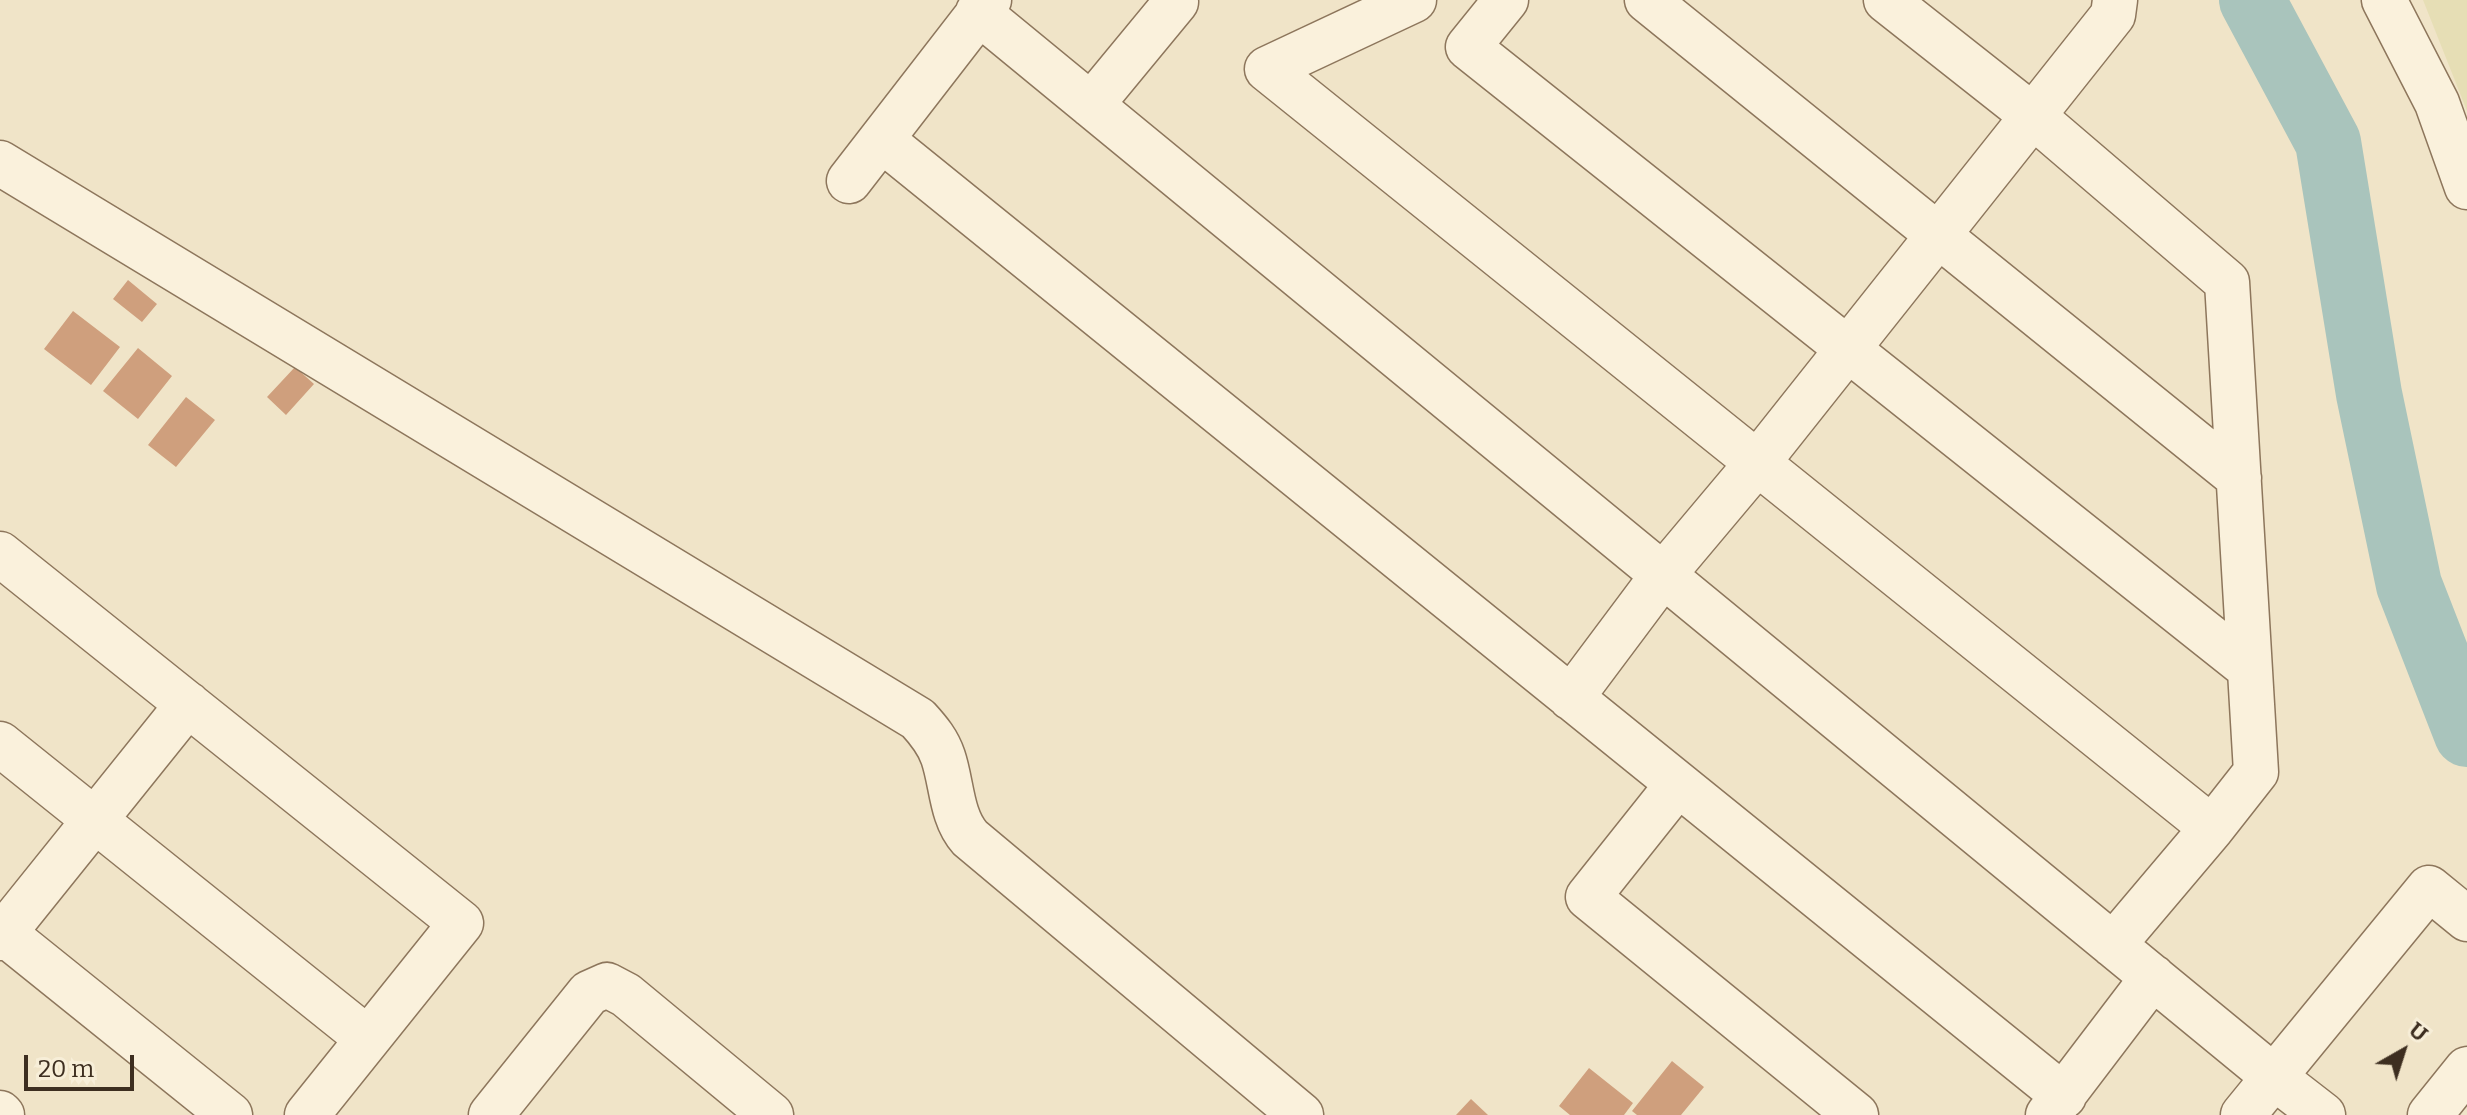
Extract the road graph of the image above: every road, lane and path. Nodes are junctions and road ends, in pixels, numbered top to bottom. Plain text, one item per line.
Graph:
1 (1414, 0) edge
2 (1506, 0) edge
3 (1647, 0) edge
4 (1886, 0) edge
5 (2115, 0) edge
6 (2384, 0) edge
7 (1176, 2) dead end
8 (984, 6) edge
9 (1091, 105) junction
10 (2033, 116) junction
11 (882, 140) junction
12 (0, 163) edge
13 (849, 181) dead end
14 (2467, 187) edge
15 (1938, 235) junction
16 (1848, 350) junction
17 (1758, 462) junction
18 (2239, 478) junction
19 (0, 554) edge
20 (1663, 575) junction
21 (2249, 668) junction
22 (1571, 698) junction
23 (188, 704) junction
24 (0, 744) edge
25 (1678, 784) junction
26 (95, 820) junction
27 (2212, 828) junction
28 (2467, 919) edge
29 (1, 934) edge
30 (2113, 945) junction
31 (2153, 977) junction
32 (368, 1039) junction
33 (2467, 1069) edge
34 (2274, 1077) junction
35 (2056, 1105) edge
36 (511, 1108) edge
37 (230, 1115) edge
38 (307, 1115) edge
39 (771, 1115) edge
40 (1301, 1115) edge
41 (1856, 1115) edge
42 (2243, 1115) edge
43 (2323, 1115) edge
44 (2430, 1115) edge

1 - 17 street
2 - 16 street
3 - 15 street
4 - 10 street
5 - 10 street
6 - 14 street
7 - 9 street
8 - 9 street
8 - 11 street
9 - 20 street
10 - 15 street
10 - 18 street
11 - 13 street
11 - 22 street
12 - 40 street
15 - 16 street
15 - 18 street
16 - 17 street
16 - 21 street
17 - 20 street
17 - 27 street
18 - 21 street
19 - 23 street
20 - 22 street
20 - 30 street
21 - 27 street
22 - 25 street
23 - 26 street
23 - 32 street
24 - 26 street
25 - 35 street
25 - 41 street
26 - 29 street
26 - 32 street
27 - 30 street
28 - 34 street
29 - 37 street
30 - 31 street
31 - 34 street
31 - 35 street
32 - 38 street
33 - 44 street
34 - 42 street
34 - 43 street
36 - 39 street

